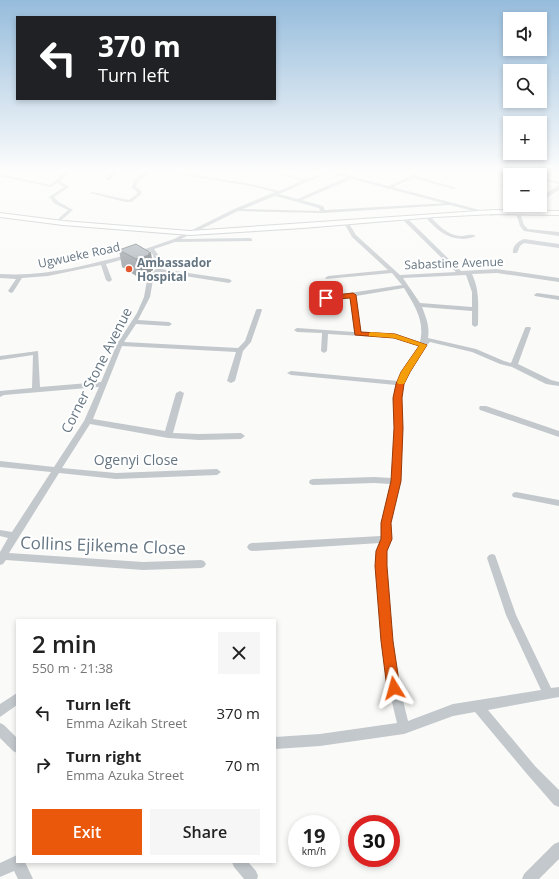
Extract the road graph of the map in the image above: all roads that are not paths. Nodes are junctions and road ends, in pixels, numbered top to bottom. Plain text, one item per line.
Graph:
1 (68, 213) edge
2 (230, 213) edge
3 (490, 213) junction
4 (530, 213) joint
5 (518, 214) junction
6 (559, 214) edge
7 (0, 216) edge
8 (428, 217) junction
9 (405, 219) junction
10 (58, 223) junction
11 (347, 224) junction
12 (250, 231) junction
13 (559, 234) edge
14 (187, 235) junction
15 (473, 236) dead end
16 (176, 240) junction
17 (559, 246) edge
18 (515, 252) dead end
19 (137, 254) edge
20 (103, 263) junction
21 (158, 270) junction
22 (459, 272) junction
23 (468, 272) junction
24 (395, 274) junction
25 (20, 277) junction
26 (2, 278) edge
27 (328, 278) dead end
28 (109, 280) dead end
29 (559, 280) edge
30 (229, 281) dead end
31 (406, 286) junction
32 (11, 291) dead end
33 (353, 295) junction
34 (537, 295) dead end
35 (326, 298) dead end
36 (559, 298) edge
37 (418, 305) junction
38 (474, 308) junction
39 (259, 310) dead end
40 (134, 322) junction
41 (169, 324) dead end
42 (475, 325) dead end
43 (528, 328) dead end
44 (297, 330) dead end
45 (325, 332) junction
46 (358, 334) junction
47 (120, 344) junction
48 (423, 345) junction
49 (240, 350) junction
50 (324, 351) dead end
51 (0, 358) edge
52 (514, 365) junction
53 (291, 373) dead end
54 (231, 381) dead end
55 (103, 384) junction
56 (400, 384) junction
57 (559, 384) edge
58 (36, 389) junction
59 (1, 391) edge
60 (180, 393) dead end
61 (483, 408) dead end
62 (88, 421) junction
63 (168, 434) junction
64 (559, 434) edge
65 (241, 436) dead end
66 (0, 464) edge
67 (56, 470) junction
68 (217, 472) dead end
69 (396, 481) junction
70 (312, 482) dead end
71 (516, 494) dead end
72 (559, 503) edge
73 (0, 533) edge
74 (14, 536) junction
75 (386, 539) junction
76 (252, 547) dead end
77 (492, 558) dead end
78 (1, 559) edge
79 (201, 564) dead end
80 (554, 692) edge
81 (16, 699) edge
82 (479, 705) junction
83 (0, 711) edge
84 (404, 728) junction
85 (0, 729) edge
86 (276, 743) edge
87 (16, 746) edge
88 (559, 800) edge
89 (559, 849) edge
90 (16, 863) edge
91 (18, 863) edge
92 (240, 863) edge
93 (0, 870) edge
94 (251, 876) dead end
95 (26, 879) edge
96 (529, 879) edge

1 - 10 street
2 - 14 street
3 - 5 main road
3 - 8 main road
3 - 11 main road
4 - 5 main road
4 - 6 main road
5 - 13 street
7 - 10 main road
8 - 9 main road
8 - 15 street
9 - 11 main road
9 - 22 street
10 - 14 main road
11 - 12 main road
11 - 24 street
12 - 14 main road
12 - 16 street
14 - 16 street
16 - 21 street
17 - 18 street
19 - 20 street, Ugwueke Road
20 - 25 street, Ugwueke Road
20 - 28 street
21 - 30 street
21 - 40 street, Corner Stone Avenue
22 - 23 street, Sabastine Avenue
22 - 24 street, Sabastine Avenue
23 - 29 street, Sabastine Avenue
23 - 38 street
24 - 27 street, Sabastine Avenue
24 - 31 street
25 - 26 street, Ugwueke Road
25 - 32 street
31 - 33 street
31 - 37 street
33 - 35 street
33 - 46 street
34 - 36 street
37 - 38 street
37 - 48 street
38 - 42 street
39 - 49 street
40 - 41 street
40 - 47 street, Corner Stone Avenue
43 - 52 street
44 - 45 street
45 - 46 street
45 - 50 street
46 - 48 street
47 - 49 street
47 - 55 street, Corner Stone Avenue
48 - 52 street
48 - 56 street
49 - 54 street
51 - 58 street
52 - 57 street
53 - 56 street
55 - 58 street
55 - 62 street, Corner Stone Avenue
56 - 69 street
58 - 59 street
60 - 63 street
61 - 64 street
62 - 63 street
62 - 67 street, Corner Stone Avenue
63 - 65 street
66 - 67 street, Ogenyi Close
67 - 68 street, Ogenyi Close
67 - 74 street, Corner Stone Avenue
69 - 70 street
69 - 75 street
71 - 72 street
73 - 74 street
74 - 78 street, Corner Stone Avenue
75 - 76 street
75 - 84 street
77 - 80 street
78 - 79 street, Collins Ejikeme Close
80 - 82 street
81 - 83 street
82 - 84 street
82 - 88 street
84 - 86 street
85 - 87 street
89 - 96 street
90 - 93 street
91 - 95 street
92 - 94 street

